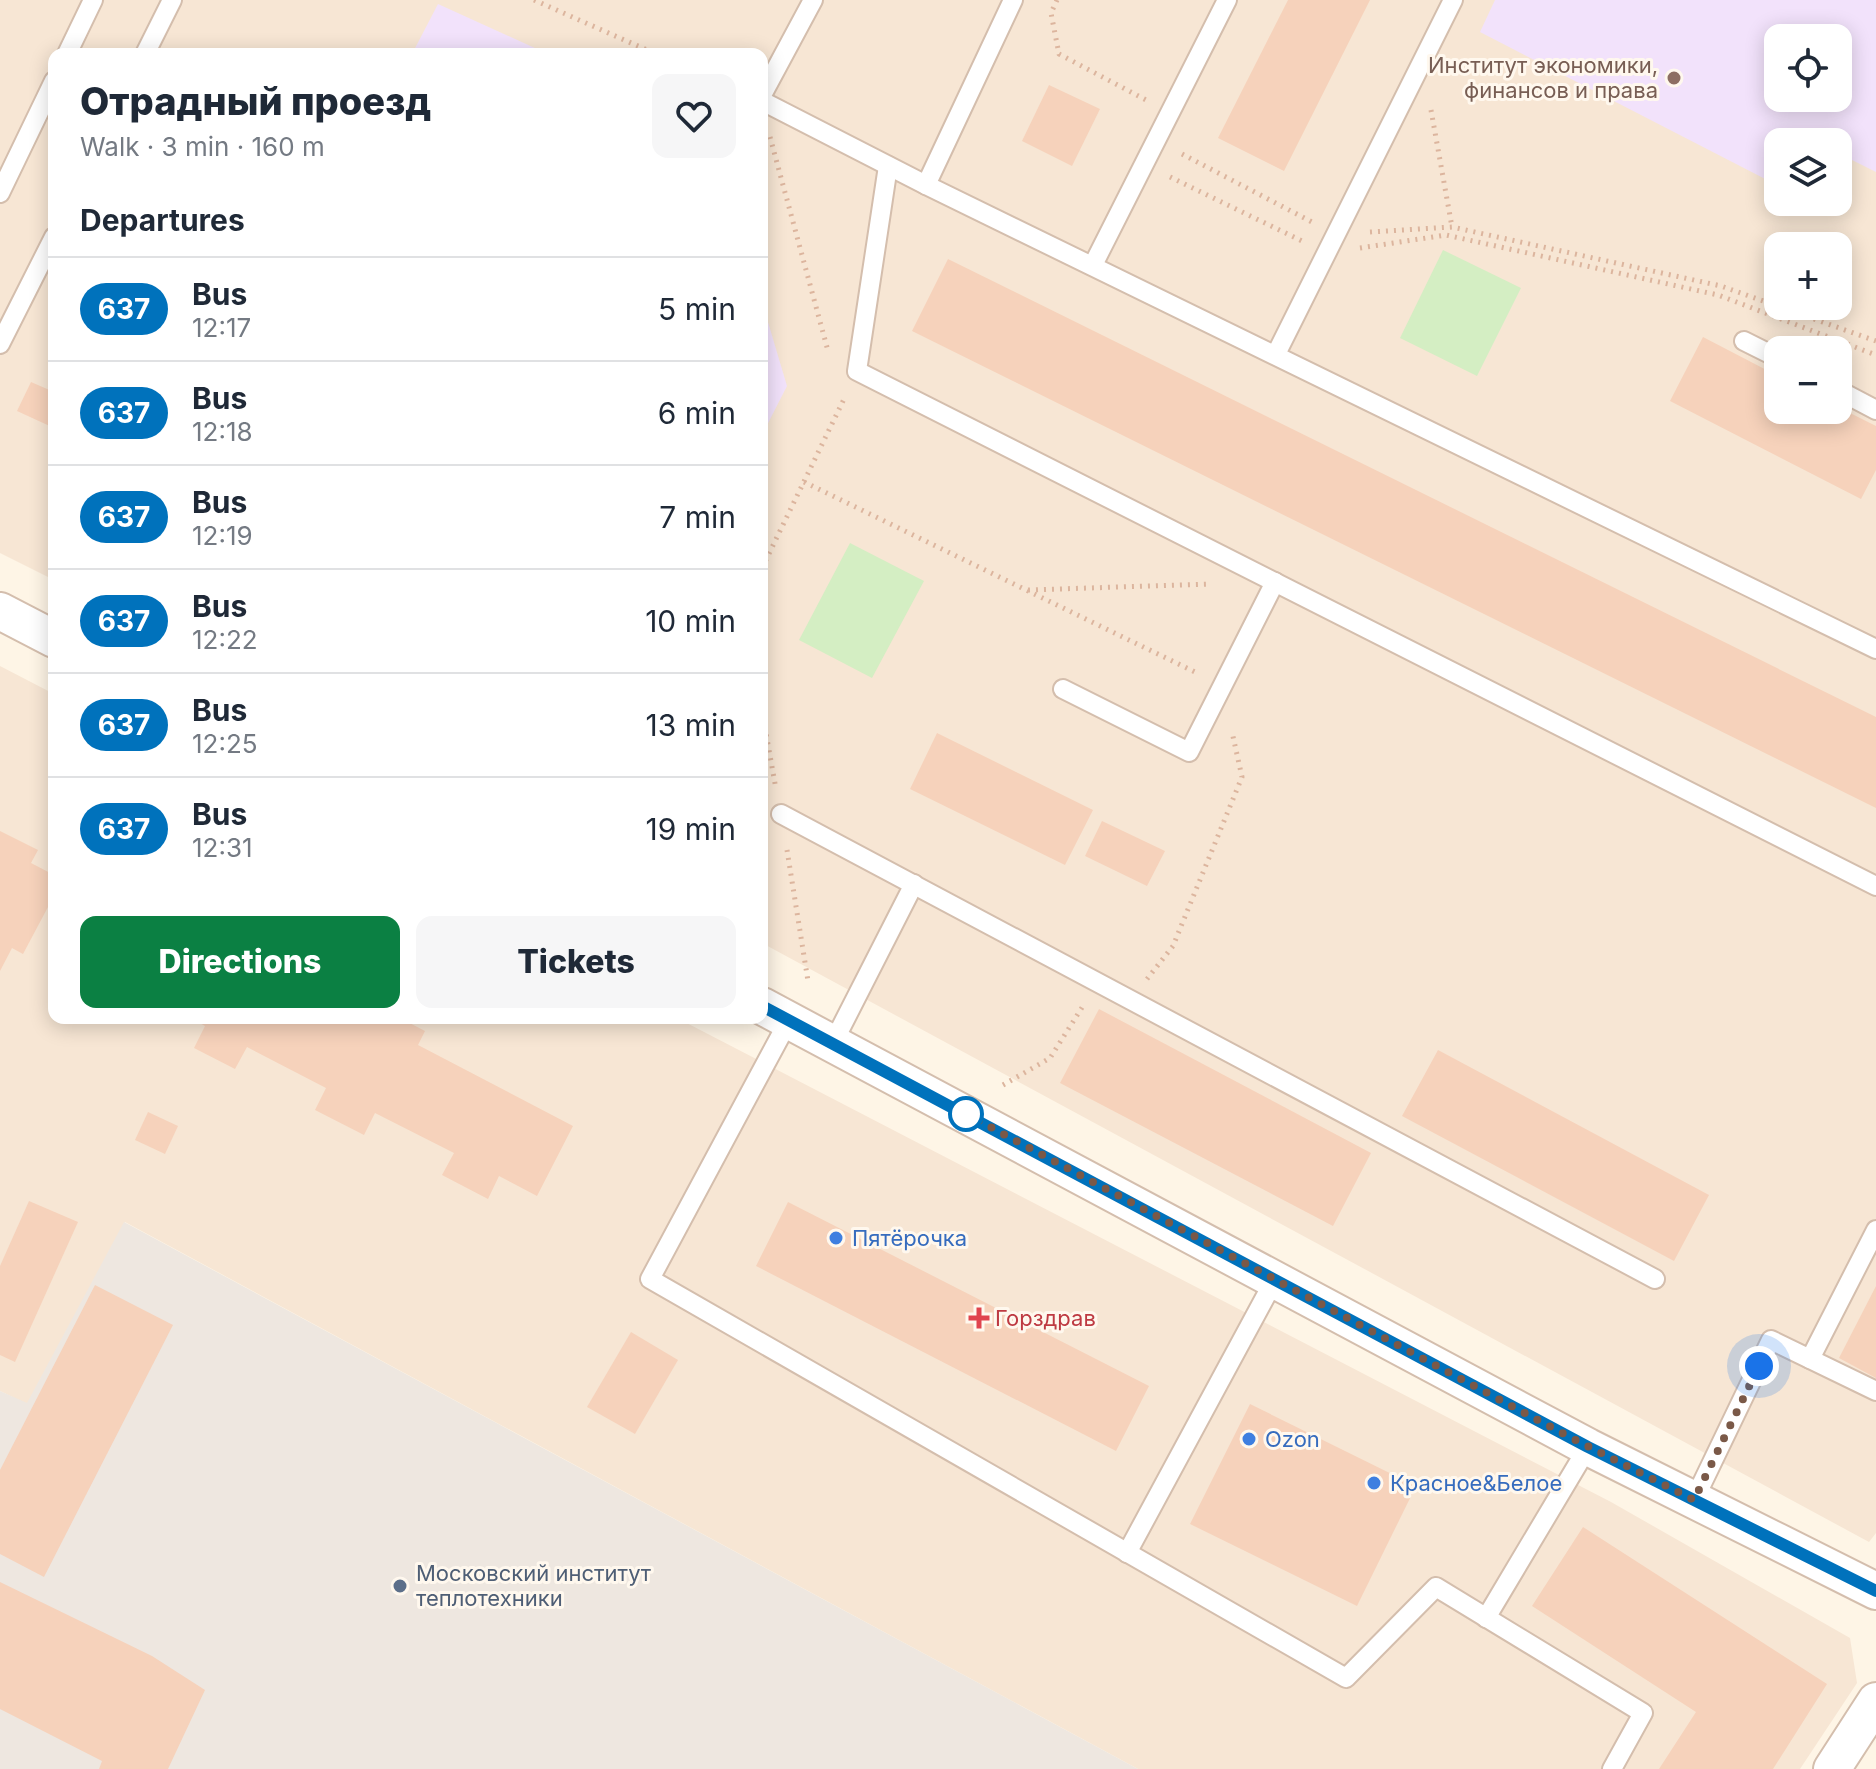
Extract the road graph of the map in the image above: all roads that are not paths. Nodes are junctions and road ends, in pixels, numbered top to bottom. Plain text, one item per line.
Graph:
1 (93, 0) edge
2 (172, 0) edge
3 (813, 0) edge
4 (1013, 0) edge
5 (1227, 0) edge
6 (1453, 0) edge
7 (70, 48) edge
8 (148, 48) edge
9 (768, 86) edge
10 (48, 93) edge
11 (768, 101) edge
12 (888, 166) junction
13 (926, 185) junction
14 (0, 193) edge
15 (48, 249) edge
16 (1093, 265) junction
17 (1744, 341) dead end
18 (0, 344) edge
19 (1764, 351) edge
20 (1276, 354) junction
21 (1852, 397) edge
22 (1876, 410) edge
23 (1275, 582) junction
24 (0, 611) edge
25 (48, 636) edge
26 (1876, 649) edge
27 (1063, 689) dead end
28 (781, 814) dead end
29 (914, 884) junction
30 (1876, 886) edge
31 (775, 1013) edge
32 (833, 1043) junction
33 (1876, 1230) edge
34 (1275, 1279) junction
35 (1655, 1279) dead end
36 (1810, 1359) junction
37 (1876, 1391) edge
38 (1588, 1447) junction
39 (1694, 1500) junction
40 (1127, 1553) junction
41 (1876, 1591) edge
42 (1486, 1618) junction
43 (1876, 1701) edge
44 (1612, 1769) edge
45 (1832, 1769) edge

1 - 7 lane
2 - 8 lane
3 - 9 lane
4 - 13 lane
5 - 16 lane
6 - 20 lane
10 - 14 lane
11 - 12 lane
12 - 13 lane
12 - 23 lane
13 - 16 lane
15 - 18 lane
16 - 20 lane
17 - 19 lane
20 - 26 lane
21 - 22 lane
23 - 27 lane
23 - 30 lane
24 - 25 street
28 - 29 lane
29 - 32 lane
29 - 35 lane
31 - 32 street
31 - 40 lane
32 - 34 street
33 - 36 lane
34 - 38 street
34 - 40 lane
36 - 37 lane
36 - 39 lane
38 - 39 street
38 - 42 lane
39 - 41 street
40 - 42 lane
42 - 44 lane
43 - 45 street

